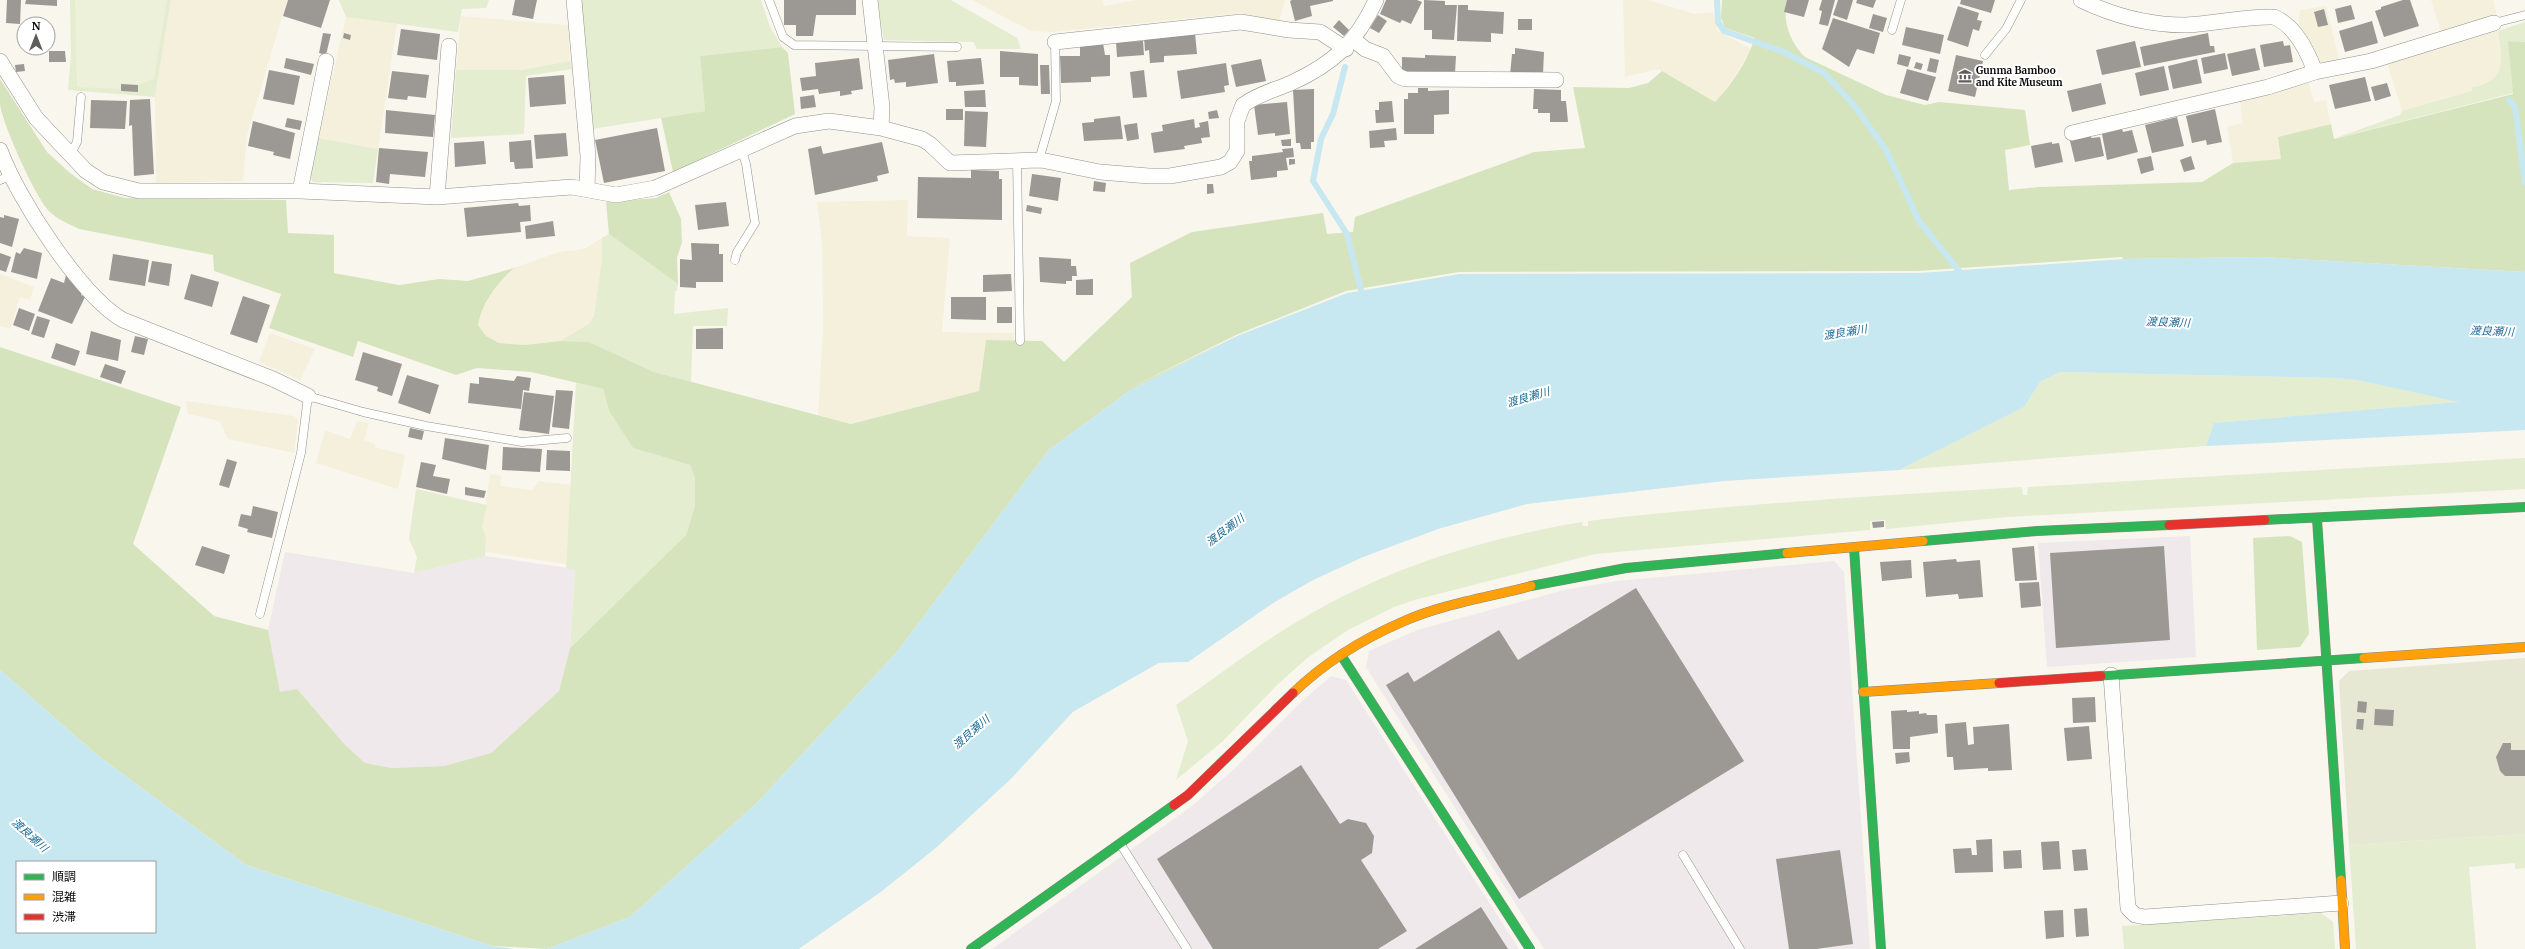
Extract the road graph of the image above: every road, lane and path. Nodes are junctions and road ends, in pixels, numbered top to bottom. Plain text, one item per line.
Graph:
1 (574, 0) edge
2 (769, 0) edge
3 (870, 0) edge
4 (1376, 0) edge
5 (1902, 0) edge
6 (2020, 0) edge
7 (2081, 0) edge
8 (2525, 16) edge
9 (2494, 23) joint
10 (1892, 30) dead end
11 (1055, 42) joint
12 (1350, 44) junction
13 (449, 46) dead end
14 (876, 46) junction
15 (957, 47) dead end
16 (1985, 55) dead end
17 (0, 61) edge
18 (326, 61) dead end
19 (2315, 72) junction
20 (1556, 80) dead end
21 (81, 97) dead end
22 (881, 128) junction
23 (2072, 133) dead end
24 (741, 148) junction
25 (0, 150) edge
26 (70, 155) junction
27 (1017, 160) junction
28 (1041, 160) junction
29 (5, 178) edge
30 (587, 189) junction
31 (300, 191) junction
32 (437, 197) junction
33 (735, 260) dead end
34 (1020, 341) dead end
35 (308, 396) junction
36 (567, 438) dead end
37 (2525, 507) edge
38 (2317, 519) junction
39 (1854, 548) junction
40 (260, 614) dead end
41 (2525, 647) edge
42 (1341, 655) junction
43 (2326, 660) junction
44 (2111, 674) junction
45 (1863, 692) junction
46 (1120, 844) junction
47 (1683, 855) dead end
48 (2341, 903) junction
49 (971, 949) edge
50 (1187, 949) edge
51 (1530, 949) edge
52 (1740, 949) edge
53 (1881, 949) edge
54 (2345, 949) edge

1 - 30 street
2 - 14 lane
3 - 14 street
4 - 12 street
5 - 10 lane
6 - 16 lane
7 - 19 street
8 - 9 lane
9 - 19 street
11 - 12 street
11 - 28 lane
12 - 20 street
12 - 28 street
13 - 32 street
14 - 15 lane
14 - 22 street
17 - 26 street
18 - 31 street
19 - 23 street
21 - 26 lane
22 - 24 street
22 - 27 street
24 - 30 street
24 - 33 lane
25 - 29 street
26 - 31 street
27 - 28 street
27 - 34 lane
29 - 35 street
30 - 32 street
31 - 32 street
35 - 36 lane
35 - 40 lane
37 - 38 street
38 - 39 street
38 - 43 street
39 - 42 street
39 - 45 street
41 - 43 street
42 - 46 street
42 - 51 street
43 - 44 street
43 - 48 street
44 - 45 street
44 - 48 street
45 - 53 street
46 - 49 street
46 - 50 lane
47 - 52 lane
48 - 54 street

